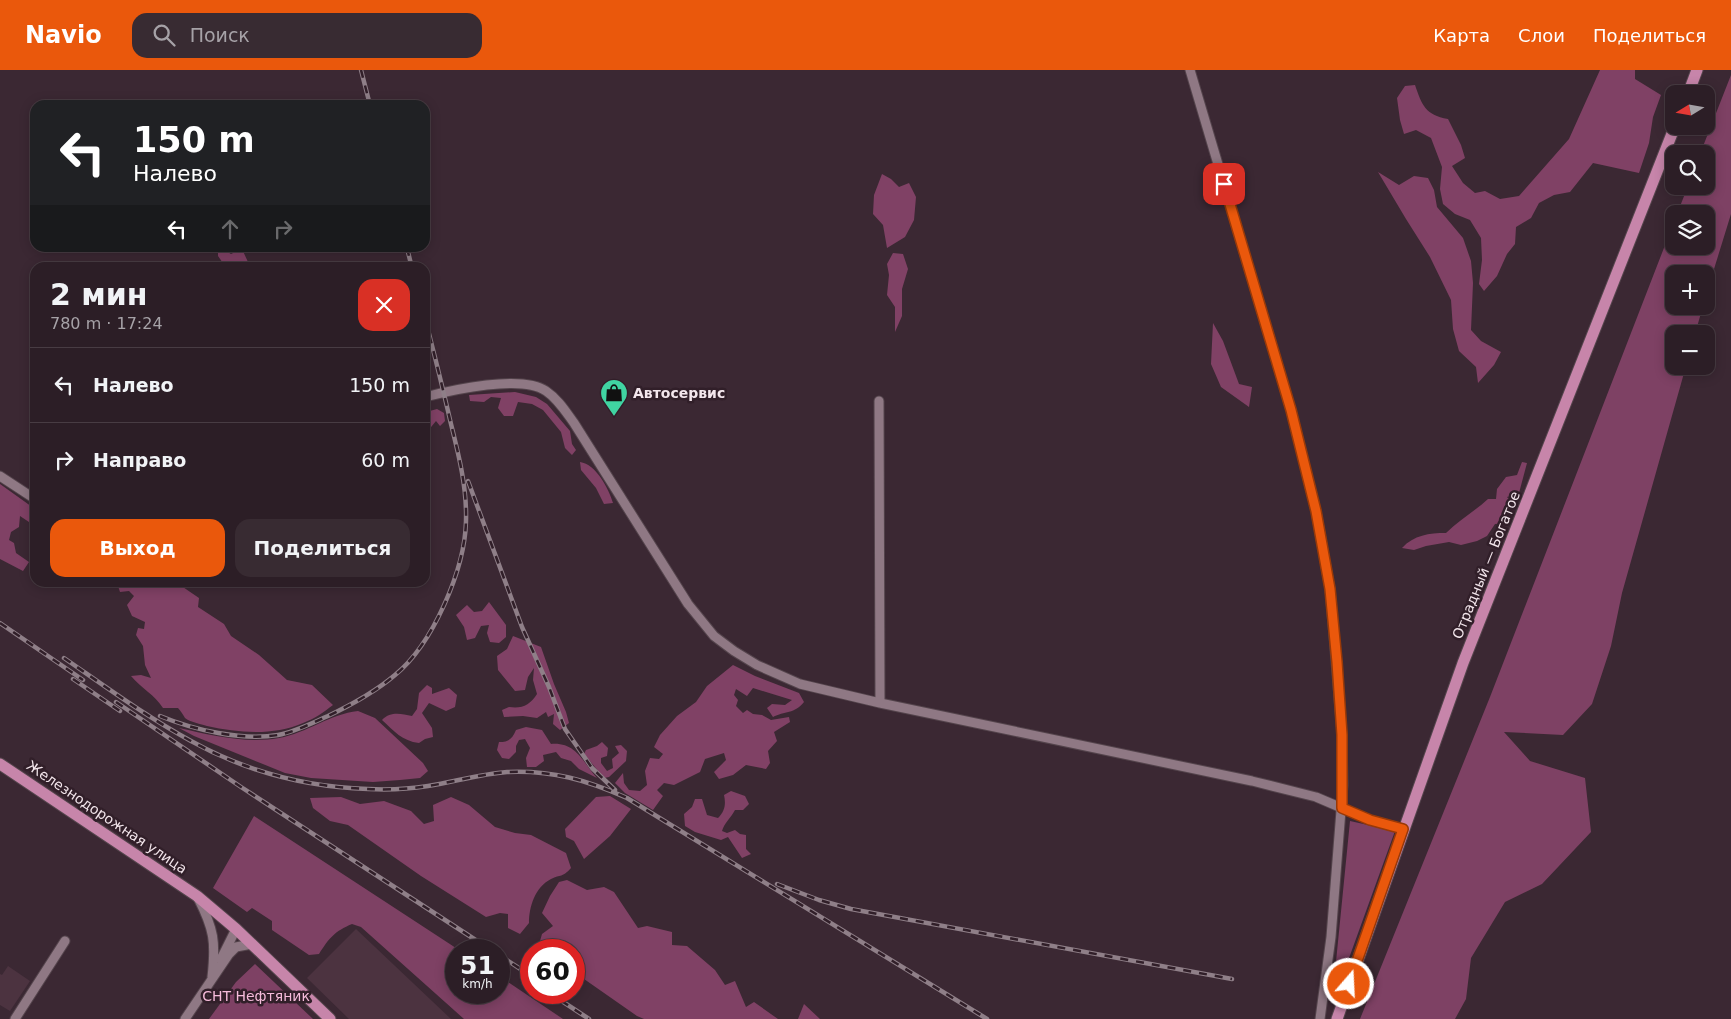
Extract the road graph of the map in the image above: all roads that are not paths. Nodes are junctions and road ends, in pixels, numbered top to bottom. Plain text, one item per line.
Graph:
1 (1190, 70) edge
2 (1697, 70) edge
3 (1691, 85) edge
4 (1671, 135) edge
5 (430, 396) edge
6 (879, 401) dead end
7 (0, 476) edge
8 (30, 496) edge
9 (880, 703) junction
10 (0, 764) edge
11 (1342, 808) junction
12 (1403, 829) junction
13 (197, 896) junction
14 (236, 929) junction
15 (65, 941) dead end
16 (252, 944) junction
17 (212, 977) junction
18 (15, 1019) edge
19 (185, 1019) edge
20 (330, 1019) edge
21 (1320, 1019) edge
22 (1337, 1019) edge

1 - 11 street
2 - 3 main road
4 - 12 main road, Отрадный — Богатое
5 - 9 street
6 - 9 street
7 - 8 street
9 - 11 street
10 - 13 main road, Железнодорожная улица
11 - 12 street
11 - 21 street
12 - 22 main road, Отрадный — Богатое
13 - 14 main road, Железнодорожная улица
13 - 17 street
14 - 16 main road, Железнодорожная улица
14 - 17 street
15 - 18 street
16 - 17 street
16 - 20 main road, Железнодорожная улица
17 - 19 street

